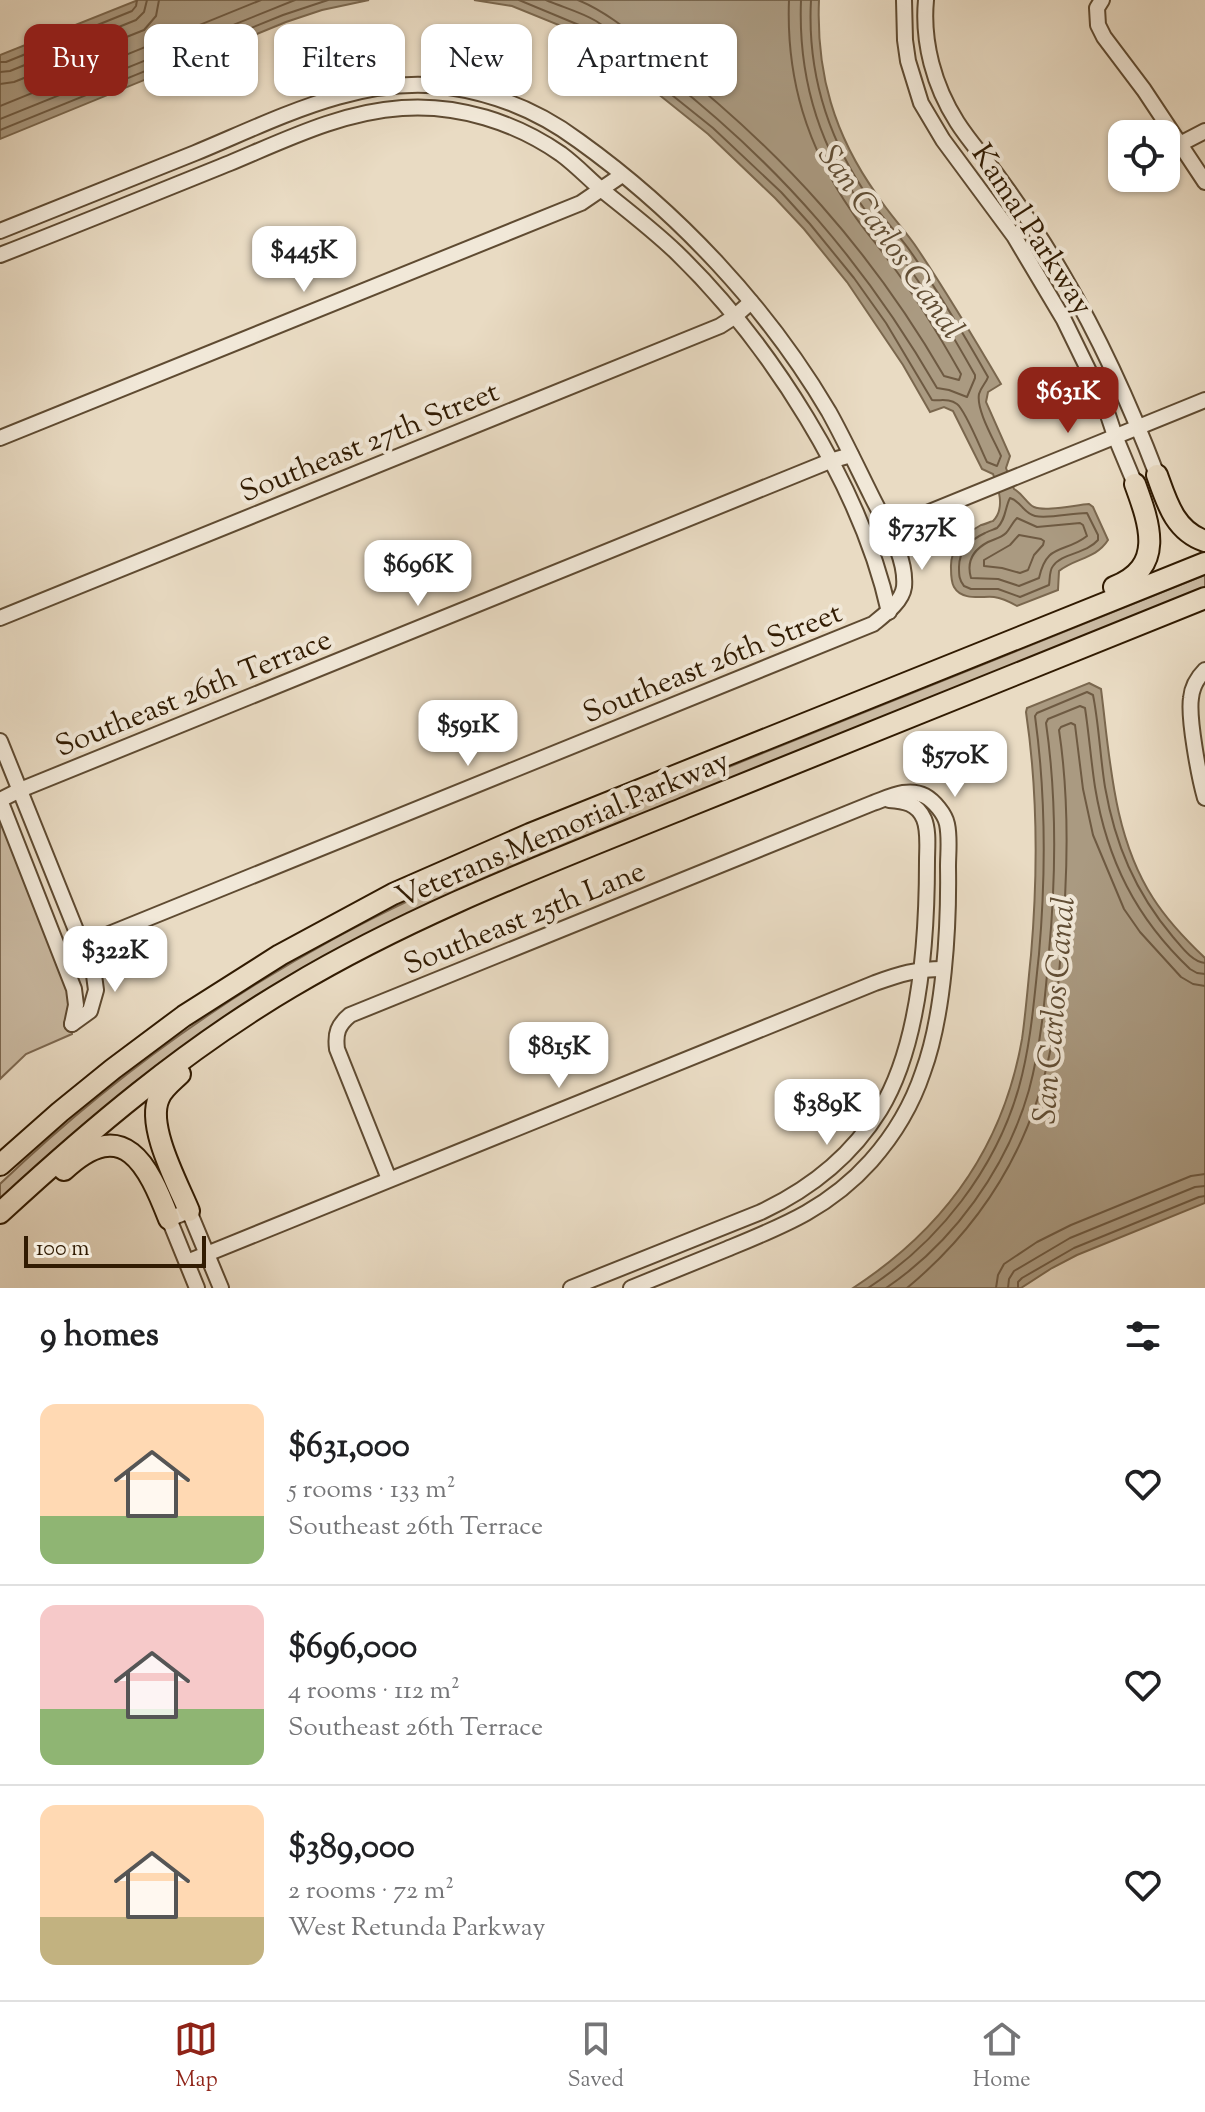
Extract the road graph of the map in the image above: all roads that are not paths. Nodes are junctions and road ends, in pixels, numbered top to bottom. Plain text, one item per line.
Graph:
1 (904, 0) edge
2 (926, 0) edge
3 (1100, 4) edge
4 (1163, 120) edge
5 (1205, 131) edge
6 (1180, 144) joint
7 (622, 175) junction
8 (1205, 182) edge
9 (602, 189) junction
10 (0, 231) edge
11 (0, 255) edge
12 (751, 302) junction
13 (734, 317) junction
14 (1205, 400) edge
15 (1139, 426) junction
16 (1115, 436) junction
17 (0, 438) edge
18 (851, 455) junction
19 (830, 461) junction
20 (1157, 475) joint
21 (1135, 484) joint
22 (887, 528) junction
23 (866, 534) junction
24 (1205, 541) edge
25 (1205, 563) edge
26 (1205, 598) edge
27 (889, 612) junction
28 (0, 618) edge
29 (1205, 670) edge
30 (0, 741) edge
31 (759, 742) junction
32 (20, 790) junction
33 (1205, 798) edge
34 (885, 799) junction
35 (0, 800) edge
36 (82, 945) junction
37 (61, 952) junction
38 (920, 969) junction
39 (943, 969) junction
40 (216, 1036) junction
41 (0, 1165) edge
42 (389, 1179) junction
43 (189, 1211) junction
44 (0, 1213) edge
45 (169, 1219) junction
46 (0, 1230) edge
47 (207, 1254) junction
48 (187, 1262) junction
49 (197, 1288) edge
50 (221, 1288) edge
51 (571, 1288) edge
52 (631, 1288) edge

1 - 16 street, Kamal Parkway
2 - 15 street, Kamal Parkway
3 - 4 street
5 - 6 street
6 - 8 street
7 - 9 street
7 - 10 street
7 - 12 street
9 - 11 street
9 - 13 street
9 - 17 street
12 - 13 street, Southeast 27th Street
12 - 18 street
13 - 19 street
13 - 28 street, Southeast 27th Street
14 - 15 street
15 - 16 street
15 - 20 street, Kamal Parkway
16 - 21 street, Kamal Parkway
16 - 22 street
18 - 19 street, Southeast 26th Terrace
18 - 22 street
19 - 23 street
19 - 32 street, Southeast 26th Terrace
20 - 24 highway
21 - 31 highway
22 - 23 street
22 - 27 street
23 - 27 street
25 - 31 highway, Veterans Memorial Parkway
26 - 40 highway, Veterans Memorial Parkway
27 - 36 street, Southeast 26th Street
29 - 33 street
30 - 32 street
31 - 41 highway, Veterans Memorial Parkway
32 - 35 street, Southeast 26th Terrace
32 - 36 street
34 - 38 street
34 - 39 street, Southeast 25th Lane
34 - 42 street, Southeast 25th Lane
35 - 37 street
36 - 37 street, Southeast 26th Street
36 - 37 street
38 - 39 street
38 - 42 street
38 - 51 street
39 - 52 street
40 - 43 highway
40 - 44 highway, Veterans Memorial Parkway
42 - 47 street
43 - 45 street
43 - 47 street
45 - 46 highway
45 - 48 street
47 - 48 street
47 - 50 street
48 - 49 street

